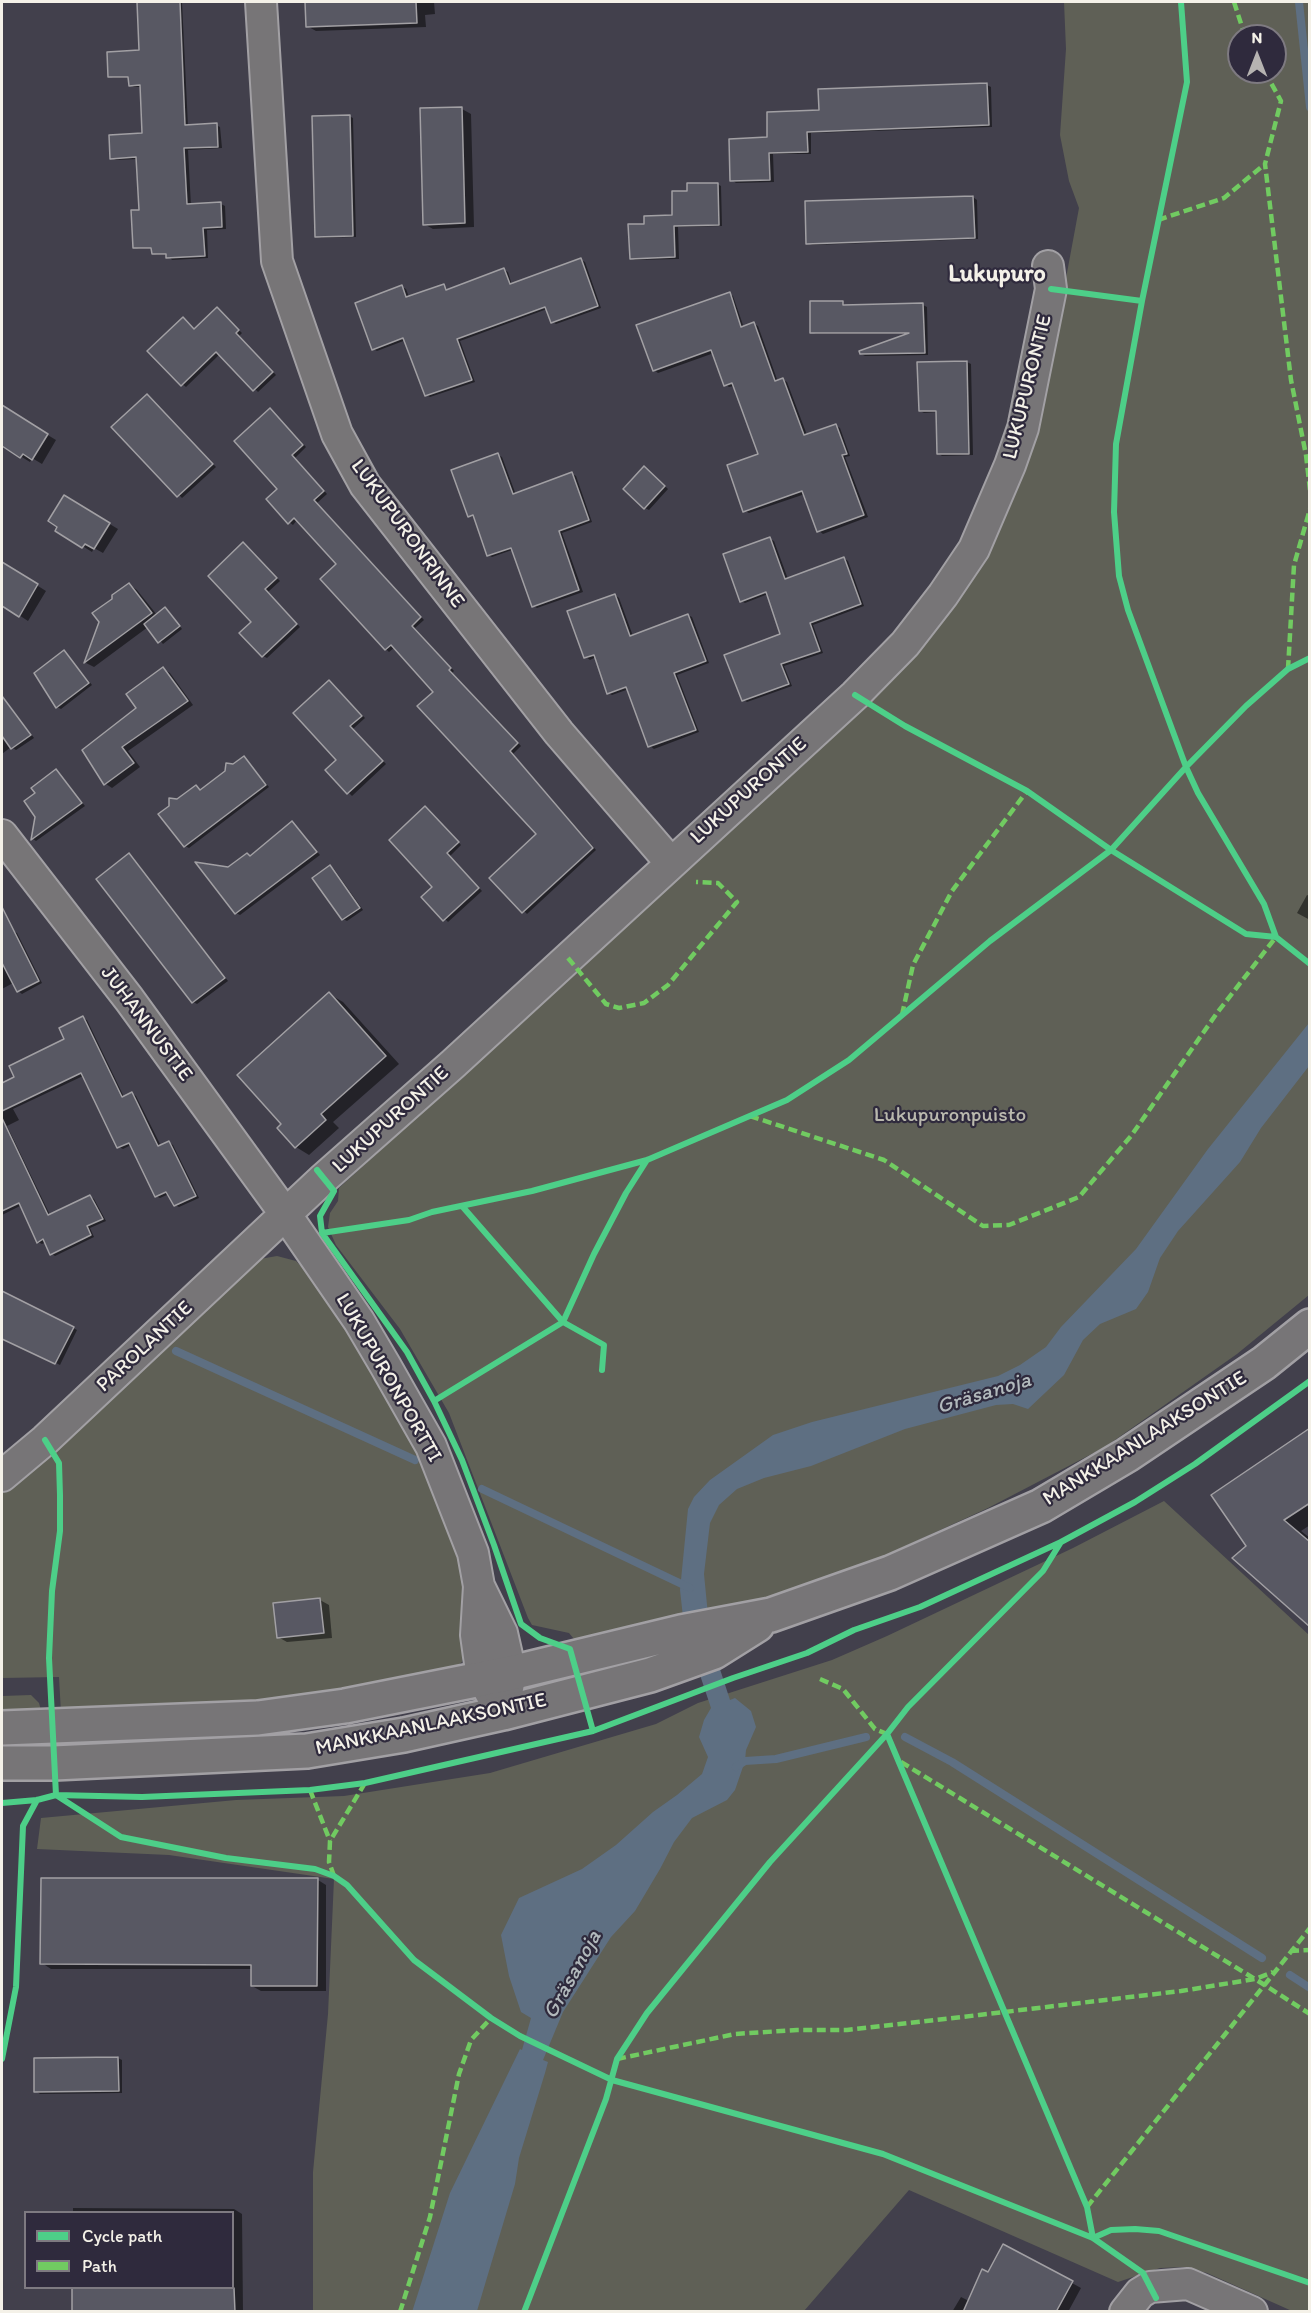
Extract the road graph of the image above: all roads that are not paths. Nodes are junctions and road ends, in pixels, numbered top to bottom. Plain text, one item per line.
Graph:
1 (261, 2) edge
2 (1048, 266) dead end
3 (2, 835) edge
4 (671, 863) junction
5 (286, 1215) junction
6 (1310, 1326) edge
7 (2, 1476) edge
8 (771, 1616) junction
9 (496, 1676) junction
10 (503, 1713) junction
11 (2, 1728) edge
12 (2, 1763) edge
13 (1125, 2312) edge
14 (1252, 2312) edge

1 - 4 street, LUKUPURONRINNE
2 - 4 street, LUKUPURONTIE
3 - 5 street, JUHANNUSTIE
4 - 5 street, LUKUPURONTIE
5 - 7 street, PAROLANTIE
5 - 9 street, LUKUPURONPORTTI
6 - 8 main road, MANKKAANLAAKSONTIE
8 - 9 main road, MANKKAANLAAKSONTIE
8 - 10 main road, MANKKAANLAAKSONTIE
9 - 10 street, LUKUPURONPORTTI
9 - 11 main road, MANKKAANLAAKSONTIE
10 - 12 main road, MANKKAANLAAKSONTIE
13 - 14 street

